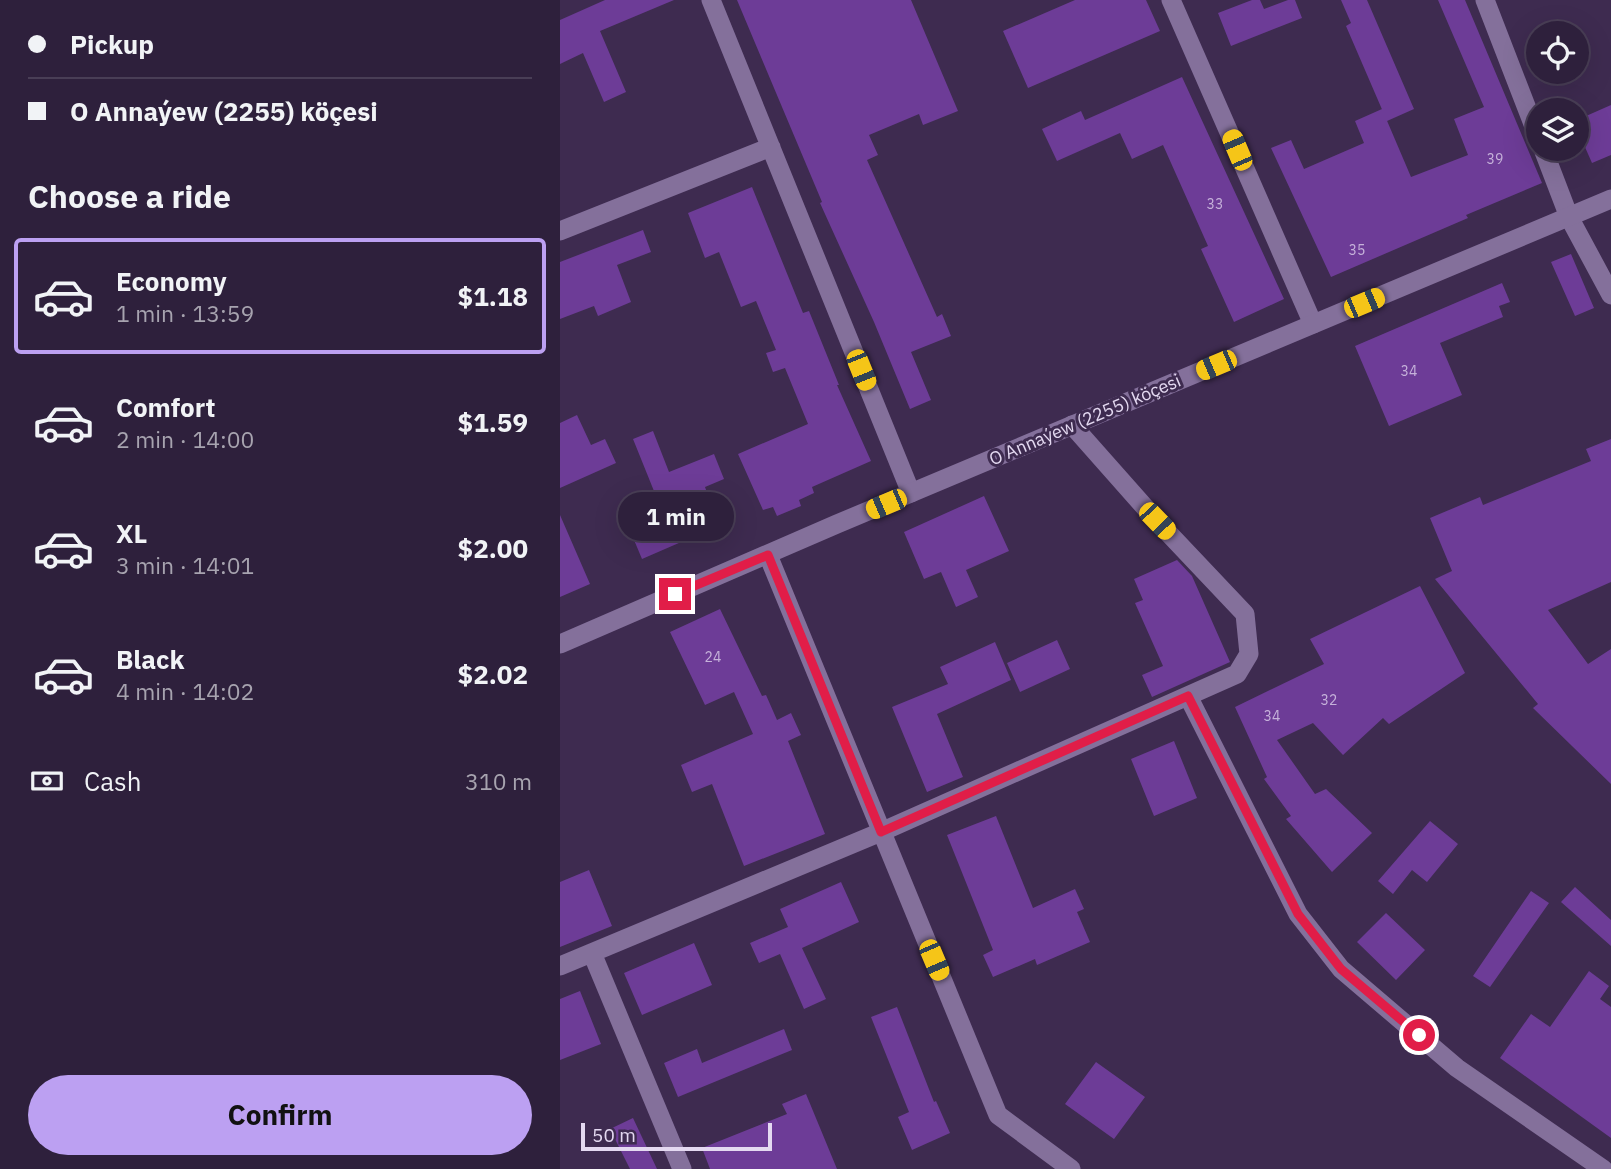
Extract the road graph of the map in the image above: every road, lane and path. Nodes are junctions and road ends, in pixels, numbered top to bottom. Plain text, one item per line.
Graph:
1 (711, 0) edge
2 (1171, 0) edge
3 (1485, 0) edge
4 (1526, 106) edge
5 (771, 148) junction
6 (1548, 161) edge
7 (1611, 199) edge
8 (1569, 217) junction
9 (560, 231) edge
10 (1611, 295) edge
11 (1313, 324) junction
12 (1072, 425) junction
13 (911, 493) junction
14 (768, 555) junction
15 (560, 645) edge
16 (1188, 696) junction
17 (881, 832) junction
18 (592, 953) junction
19 (560, 966) edge
20 (682, 1169) edge
21 (1071, 1169) edge
22 (1603, 1169) edge

1 - 5 street
2 - 11 street
3 - 4 street
5 - 9 street
5 - 13 street
6 - 8 street
7 - 8 street, O Annaýew (2255) köçesi
8 - 10 street
8 - 11 street, O Annaýew (2255) köçesi
11 - 12 street, O Annaýew (2255) köçesi
12 - 13 street, O Annaýew (2255) köçesi
12 - 16 street
13 - 14 street, O Annaýew (2255) köçesi
14 - 15 street, O Annaýew (2255) köçesi
14 - 17 street
16 - 17 street
16 - 22 street
17 - 18 street
17 - 21 street
18 - 19 street
18 - 20 street

